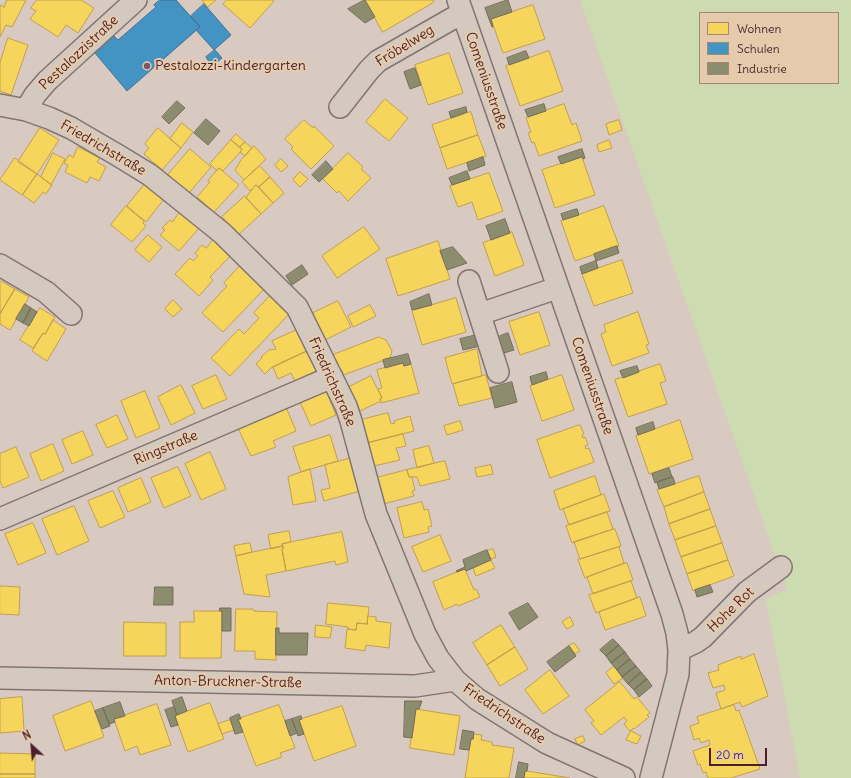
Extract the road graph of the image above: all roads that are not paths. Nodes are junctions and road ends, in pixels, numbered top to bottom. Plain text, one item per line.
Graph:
1 (136, 0) edge
2 (460, 6) edge
3 (0, 105) edge
4 (340, 107) dead end
5 (26, 110) junction
6 (0, 265) edge
7 (469, 281) dead end
8 (557, 288) junction
9 (71, 314) dead end
10 (480, 314) junction
11 (498, 372) dead end
12 (332, 377) junction
13 (0, 519) edge
14 (781, 567) dead end
15 (679, 650) junction
16 (0, 678) edge
17 (455, 680) junction
18 (624, 778) edge
19 (652, 778) edge

1 - 5 street, Pestalozzistraße
2 - 4 street, Fröbelweg
2 - 8 street, Comeniusstraße
3 - 5 street, Friedrichstraße
5 - 12 street, Friedrichstraße
6 - 9 street
7 - 10 street
8 - 10 street
8 - 15 street, Comeniusstraße
10 - 11 street
12 - 13 street, Ringstraße
12 - 17 street, Friedrichstraße
14 - 15 street, Hohe Rot
15 - 19 street, Comeniusstraße
16 - 17 street, Anton-Bruckner-Straße
17 - 18 street, Friedrichstraße

